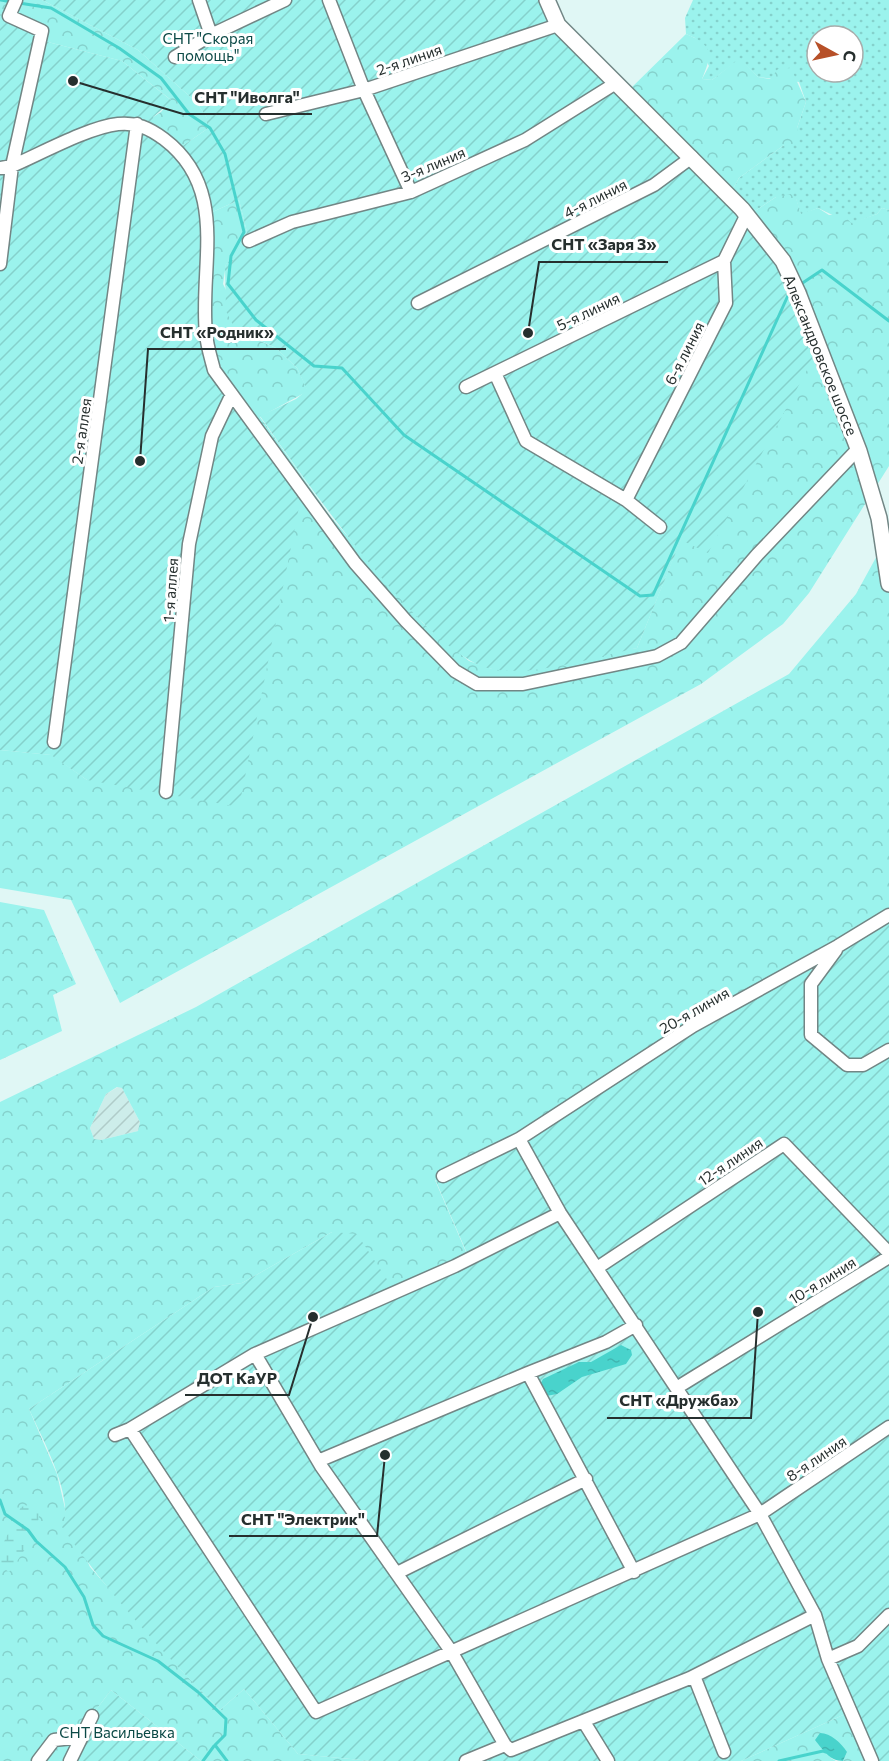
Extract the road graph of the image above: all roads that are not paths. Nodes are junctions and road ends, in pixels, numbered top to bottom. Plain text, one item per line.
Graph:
1 (199, 0) edge
2 (285, 0) edge
3 (329, 0) edge
4 (547, 0) edge
5 (14, 4) edge
6 (558, 25) junction
7 (212, 35) junction
8 (175, 57) dead end
9 (616, 83) junction
10 (364, 90) junction
11 (267, 114) dead end
12 (137, 124) junction
13 (692, 157) junction
14 (6, 167) edge
15 (411, 192) junction
16 (747, 214) junction
17 (249, 241) dead end
18 (724, 261) junction
19 (0, 264) edge
20 (418, 303) dead end
21 (495, 373) junction
22 (466, 387) dead end
23 (231, 396) junction
24 (858, 449) junction
25 (626, 500) junction
26 (660, 527) dead end
27 (889, 584) edge
28 (54, 742) dead end
29 (166, 792) dead end
30 (889, 915) edge
31 (838, 946) junction
32 (889, 1050) edge
33 (519, 1139) junction
34 (443, 1176) dead end
35 (560, 1213) junction
36 (889, 1255) edge
37 (597, 1268) junction
38 (636, 1325) junction
39 (255, 1354) junction
40 (528, 1373) junction
41 (678, 1386) junction
42 (889, 1427) edge
43 (130, 1429) junction
44 (115, 1435) dead end
45 (318, 1461) junction
46 (586, 1479) junction
47 (760, 1514) junction
48 (634, 1572) junction
49 (397, 1573) junction
50 (814, 1615) junction
51 (889, 1615) edge
52 (451, 1651) junction
53 (828, 1659) junction
54 (694, 1676) junction
55 (92, 1716) dead end
56 (584, 1722) junction
57 (82, 1737) junction
58 (505, 1745) junction
59 (724, 1752) dead end
60 (38, 1761) edge
61 (69, 1761) edge
62 (466, 1761) edge
63 (608, 1761) edge
64 (872, 1761) edge

1 - 7 street
2 - 7 street
3 - 10 street
4 - 6 street, Александровское шоссе
5 - 14 street
6 - 9 street, Александровское шоссе
6 - 10 street, 2-я линия
7 - 8 street
9 - 13 street, Александровское шоссе
9 - 15 street, 3-я линия
10 - 11 street, 2-я линия
10 - 15 street
12 - 14 street
12 - 23 street
12 - 28 street, 2-я аллея
13 - 16 street, Александровское шоссе
13 - 20 street, 4-я линия
14 - 19 street
15 - 17 street, 3-я линия
16 - 18 street, 6-я линия
16 - 24 street, Александровское шоссе
18 - 21 street, 5-я линия
18 - 25 street, 6-я линия
21 - 22 street, 5-я линия
21 - 25 street
23 - 24 street
23 - 29 street, 1-я аллея
24 - 27 street, Александровское шоссе
25 - 26 street
30 - 31 street, 20-я линия
31 - 32 street
31 - 33 street, 20-я линия
33 - 34 street, 20-я линия
33 - 35 street
35 - 37 street
35 - 39 street
36 - 37 street, 12-я линия
36 - 41 street, 10-я линия
37 - 38 street
38 - 40 street
38 - 41 street
39 - 43 street
39 - 45 street
40 - 45 street
40 - 46 street
41 - 47 street
42 - 47 street, 8-я линия
43 - 44 street
43 - 52 street, 8-я линия
45 - 49 street
46 - 48 street
46 - 49 street
47 - 48 street, 8-я линия
47 - 50 street
48 - 52 street, 8-я линия
49 - 52 street
50 - 53 street
50 - 54 street
51 - 53 street
52 - 58 street
53 - 64 street
54 - 56 street
54 - 59 street
55 - 57 street
56 - 58 street
56 - 63 street
57 - 60 street
57 - 61 street
58 - 62 street

